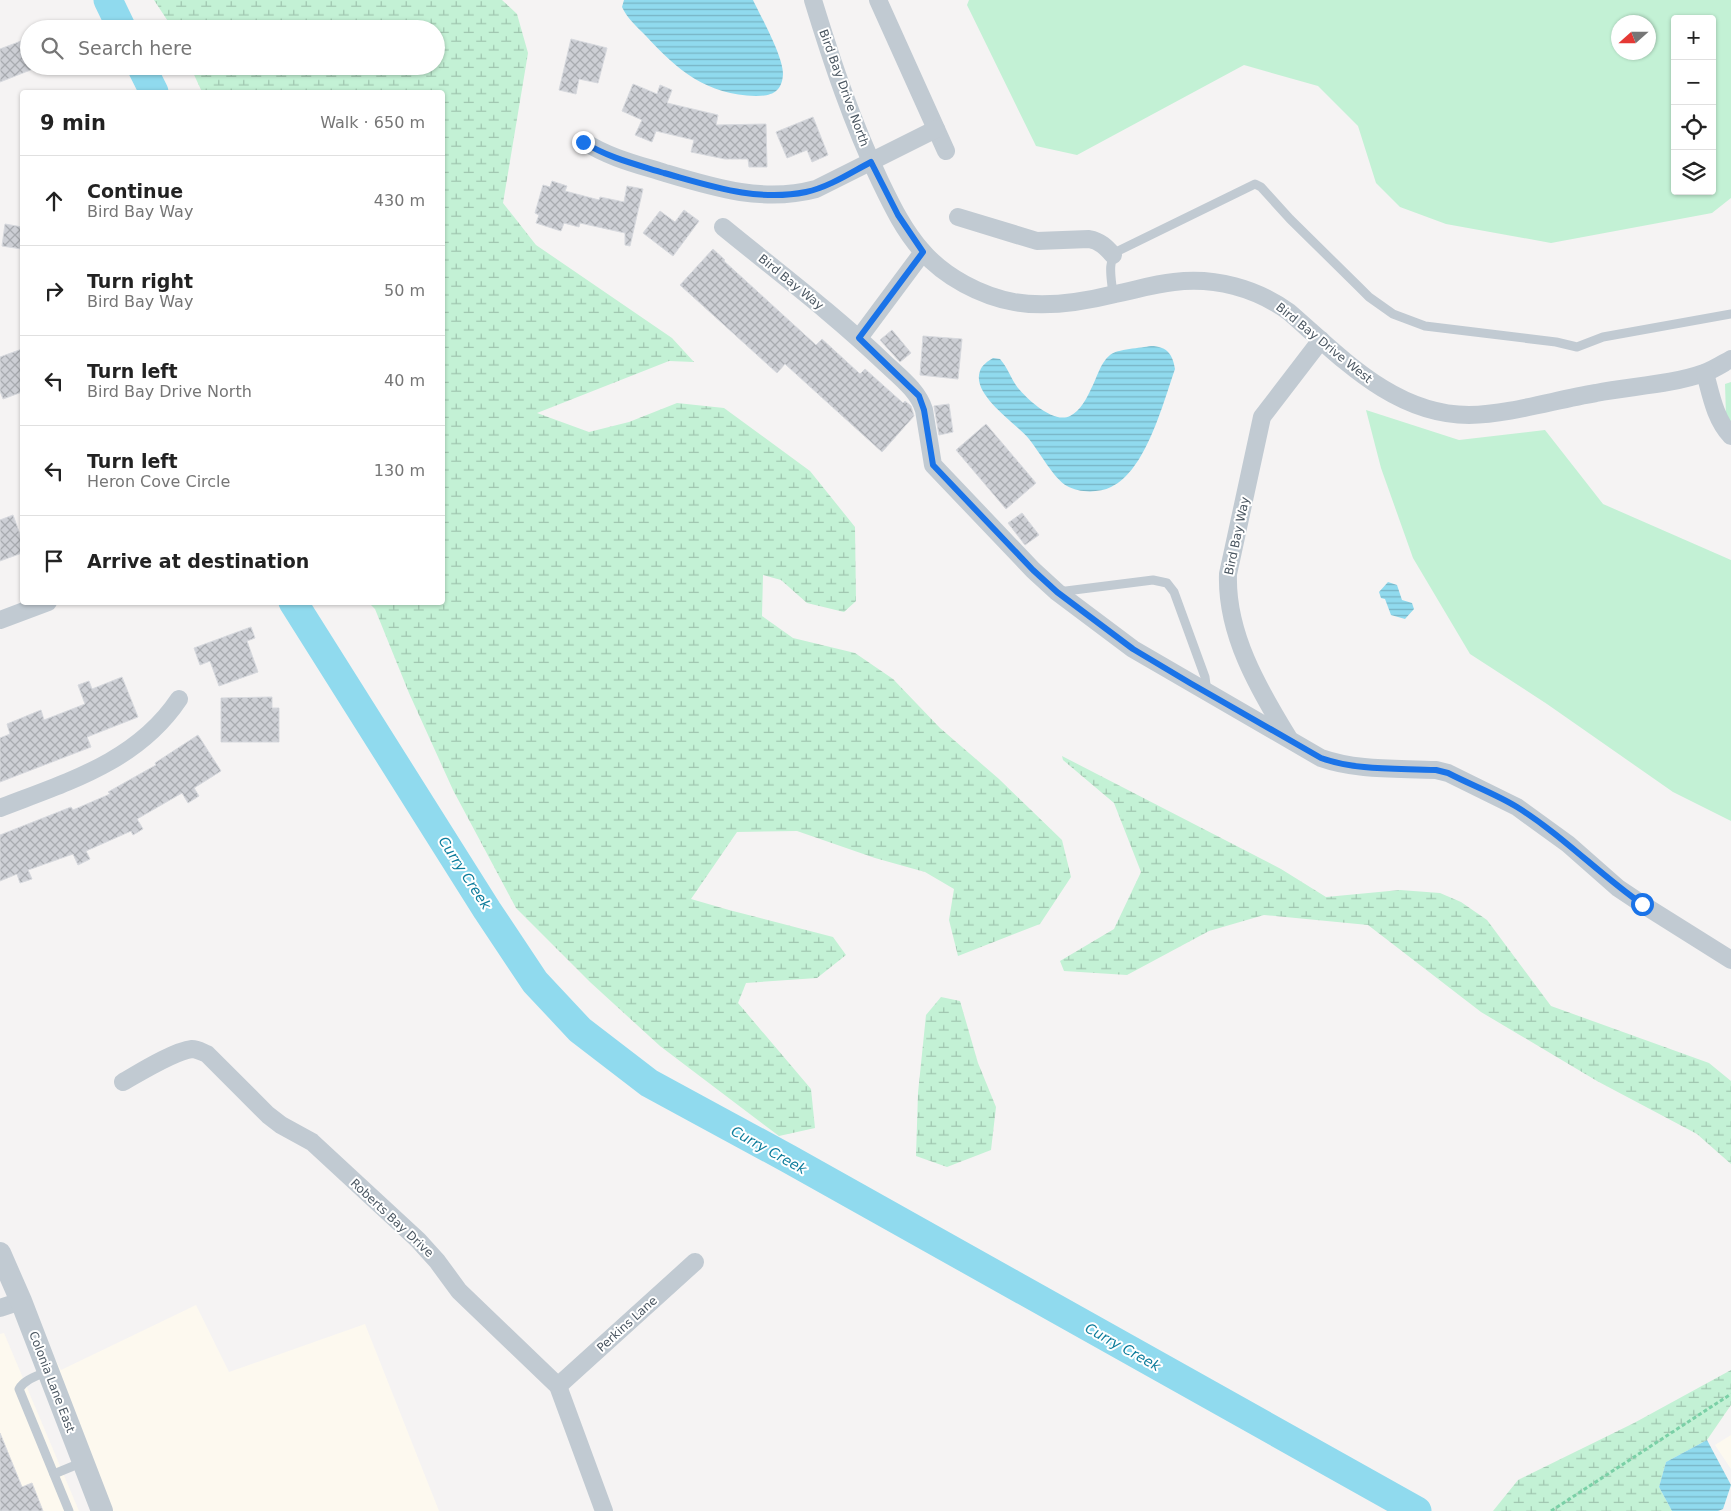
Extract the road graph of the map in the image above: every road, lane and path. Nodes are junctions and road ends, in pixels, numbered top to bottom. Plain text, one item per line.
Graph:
1 (813, 0) edge
2 (878, 0) edge
3 (936, 129) junction
4 (583, 142) dead end
5 (946, 151) dead end
6 (871, 162) junction
7 (958, 216) dead end
8 (723, 227) dead end
9 (923, 252) junction
10 (1113, 255) junction
11 (1113, 295) junction
12 (1731, 314) edge
13 (859, 338) junction
14 (1321, 340) junction
15 (1731, 359) edge
16 (1731, 370) edge
17 (1705, 373) junction
18 (1731, 436) edge
19 (1057, 592) junction
20 (40, 605) edge
21 (0, 620) edge
22 (1207, 692) junction
23 (179, 698) dead end
24 (1290, 740) junction
25 (0, 808) edge
26 (1731, 960) edge
27 (123, 1082) dead end
28 (0, 1253) edge
29 (695, 1262) dead end
30 (10, 1304) edge
31 (48, 1371) junction
32 (558, 1386) junction
33 (1731, 1394) edge
34 (84, 1462) junction
35 (54, 1474) junction
36 (69, 1511) edge
37 (102, 1511) edge
38 (604, 1511) edge
39 (1551, 1511) edge

1 - 6 street, Bird Bay Drive North
2 - 3 street
3 - 5 street
3 - 6 street
4 - 6 street
6 - 9 street, Bird Bay Drive North
7 - 10 street
8 - 13 street, Bird Bay Way
9 - 11 street, Bird Bay Drive West
9 - 13 street
10 - 11 lane
10 - 12 lane
11 - 14 street, Bird Bay Drive West
13 - 19 street, Bird Bay Way
14 - 17 street, Bird Bay Drive West
14 - 24 street, Bird Bay Way
15 - 17 street, Bird Bay Drive West
16 - 17 street
17 - 18 street
19 - 22 street, Bird Bay Way
19 - 22 lane
20 - 21 street
22 - 24 street, Bird Bay Way
23 - 25 street
24 - 26 street, Bird Bay Way
27 - 32 street, Roberts Bay Drive
28 - 30 street, Colonia Lane East
29 - 32 street, Perkins Lane
30 - 31 street, Colonia Lane East
31 - 34 street, Colonia Lane East
31 - 35 lane
32 - 38 street, Roberts Bay Drive
33 - 39 path
34 - 35 lane
34 - 37 street, Colonia Lane East
35 - 36 lane

